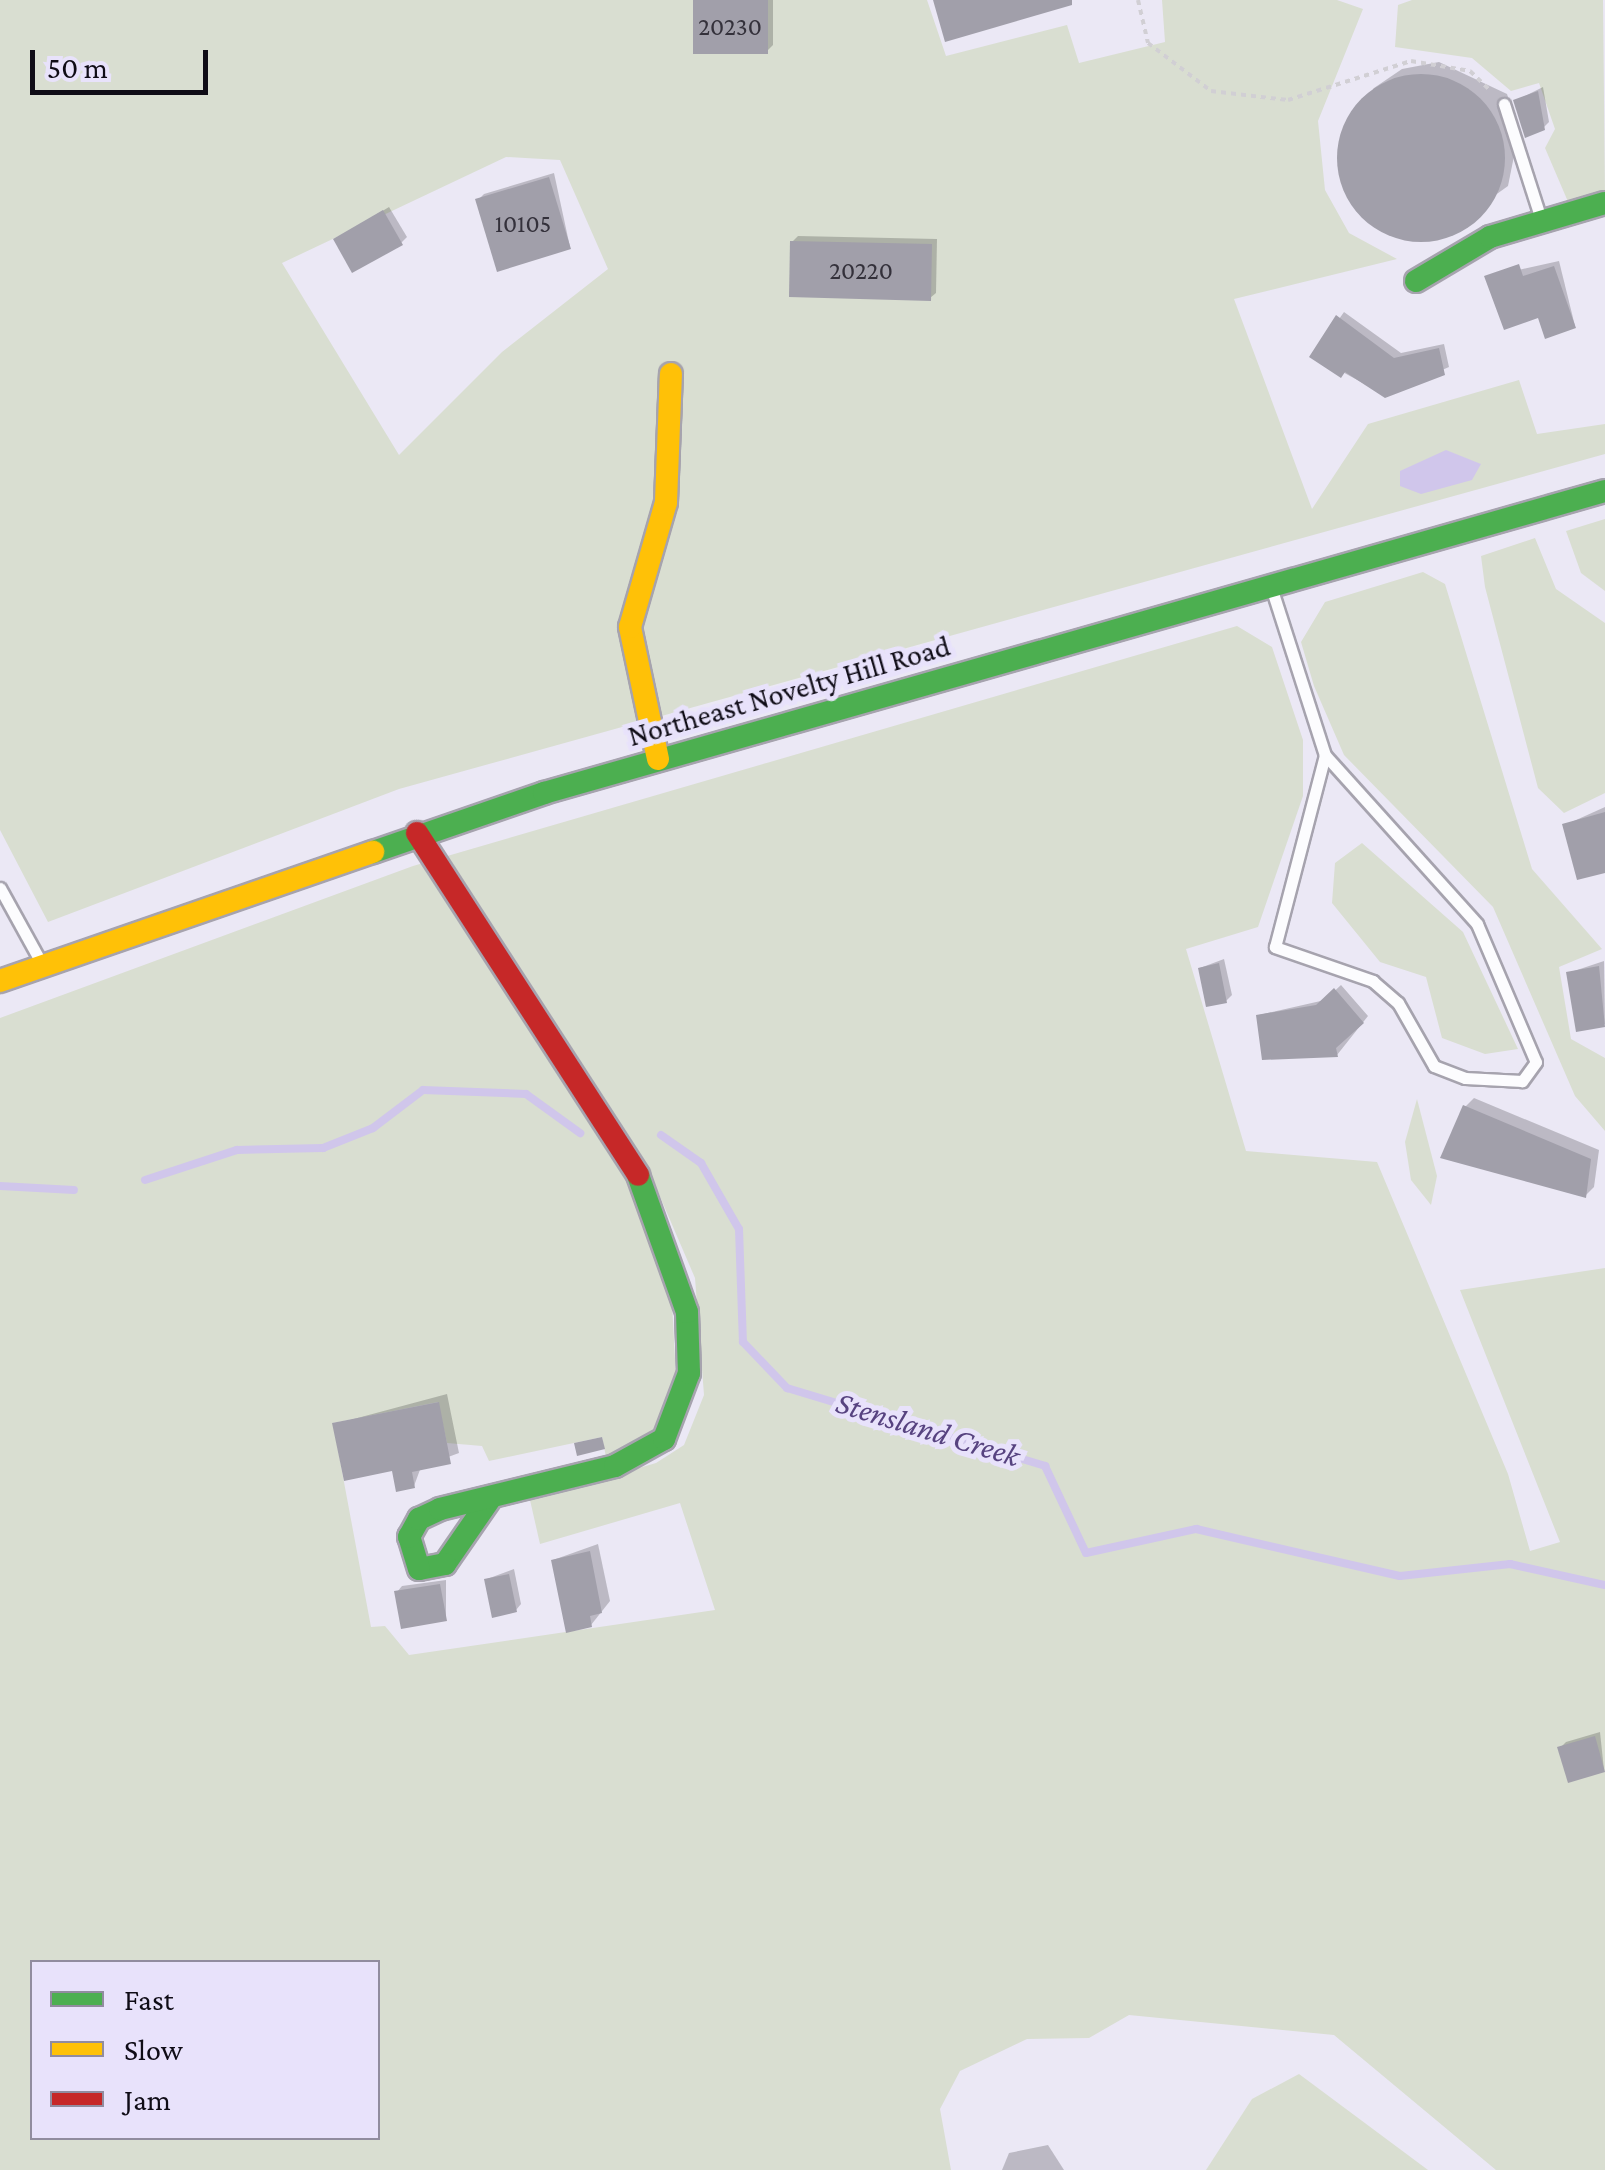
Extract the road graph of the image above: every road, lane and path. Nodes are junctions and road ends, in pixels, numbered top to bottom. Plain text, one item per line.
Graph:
1 (1138, 0) edge
2 (1504, 104) joint
3 (1605, 203) edge
4 (1542, 221) junction
5 (1416, 281) dead end
6 (671, 374) dead end
7 (1605, 491) edge
8 (1272, 586) junction
9 (1324, 755) junction
10 (658, 759) junction
11 (417, 833) junction
12 (0, 888) edge
13 (44, 966) junction
14 (0, 981) edge
15 (490, 1499) dead end

1 - 2 path
2 - 4 lane
3 - 4 main road
4 - 5 main road
6 - 10 main road
7 - 8 main road, Northeast Novelty Hill Road
8 - 9 lane
8 - 10 main road, Northeast Novelty Hill Road
9 - 9 lane
10 - 11 main road, Northeast Novelty Hill Road
11 - 13 main road, Northeast Novelty Hill Road
11 - 15 main road
12 - 13 lane
13 - 14 main road, Northeast Novelty Hill Road

